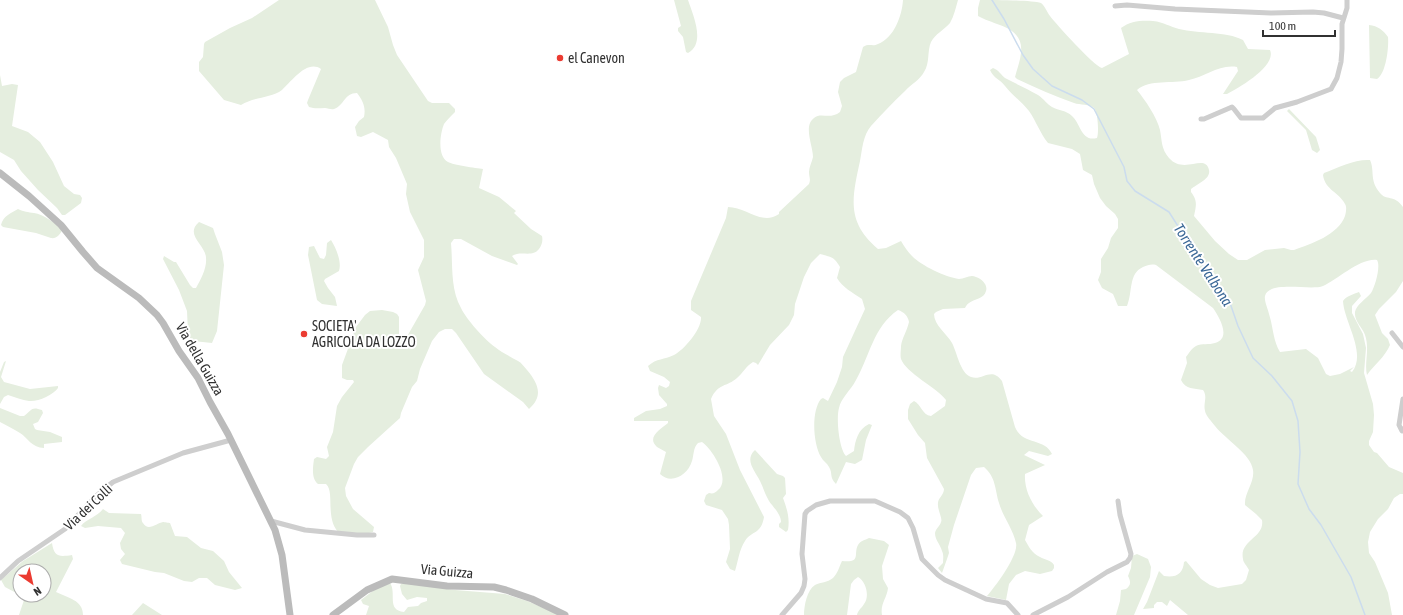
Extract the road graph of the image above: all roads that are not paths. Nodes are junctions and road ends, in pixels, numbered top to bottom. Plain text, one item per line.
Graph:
1 (1347, 0) edge
2 (1115, 6) dead end
3 (1343, 18) junction
4 (1201, 119) dead end
5 (0, 173) edge
6 (1392, 333) dead end
7 (1403, 347) edge
8 (1403, 399) edge
9 (1403, 429) edge
10 (231, 440) junction
11 (1118, 501) dead end
12 (271, 521) junction
13 (374, 535) dead end
14 (0, 578) edge
15 (290, 615) edge
16 (333, 615) edge
17 (565, 615) edge
18 (782, 615) edge
19 (1018, 615) edge
20 (1033, 615) edge

1 - 3 street
2 - 3 street
3 - 4 street
5 - 10 street, Via della Guizza
6 - 7 street
8 - 9 street
10 - 12 street, Via della Guizza
10 - 14 street, Via dei Colli
11 - 20 street
12 - 13 street
12 - 15 street, Via della Guizza
16 - 17 street, Via Guizza
18 - 19 street

